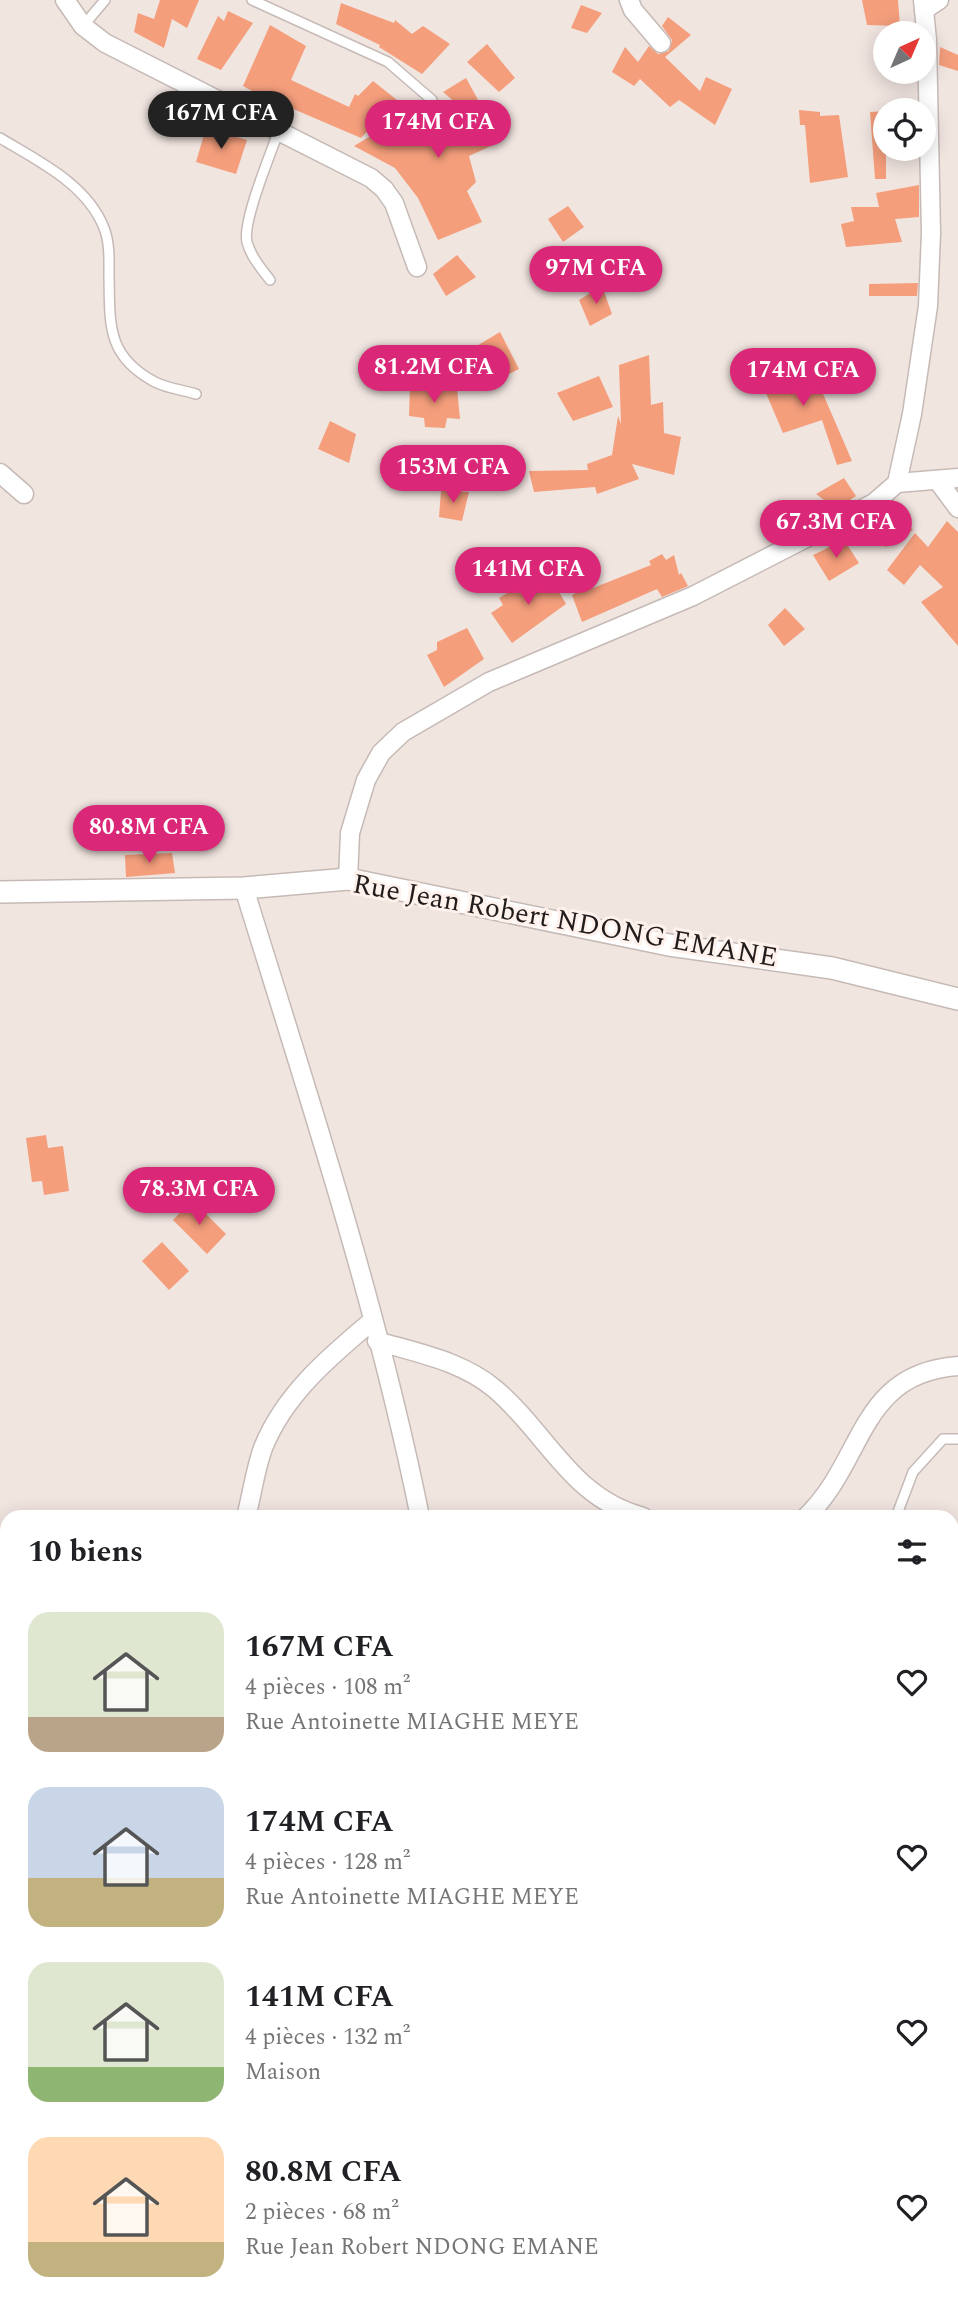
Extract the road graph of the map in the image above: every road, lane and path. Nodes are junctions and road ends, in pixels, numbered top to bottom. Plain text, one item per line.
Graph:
1 (65, 0) edge
2 (104, 0) edge
3 (252, 0) edge
4 (629, 0) edge
5 (929, 3) edge
6 (83, 26) junction
7 (662, 43) dead end
8 (432, 100) dead end
9 (279, 130) junction
10 (0, 138) edge
11 (417, 268) dead end
12 (270, 280) dead end
13 (196, 394) dead end
14 (0, 473) edge
15 (958, 478) edge
16 (938, 481) junction
17 (897, 483) junction
18 (24, 494) dead end
19 (958, 509) edge
20 (348, 880) junction
21 (244, 888) junction
22 (0, 892) edge
23 (958, 999) edge
24 (372, 1321) junction
25 (377, 1340) junction
26 (958, 1366) edge
27 (958, 1439) edge
28 (248, 1510) edge
29 (418, 1510) edge
30 (624, 1510) edge
31 (813, 1510) edge
32 (899, 1510) edge

1 - 6 street
2 - 6 lane
3 - 8 lane
4 - 7 street
5 - 17 street
6 - 9 street
9 - 11 street
9 - 12 lane
10 - 13 lane
14 - 18 street
15 - 16 street
16 - 17 street
16 - 19 street
17 - 20 street
20 - 21 street, Rue Jean Robert NDONG EMANE
20 - 23 street, Rue Jean Robert NDONG EMANE
21 - 22 street, Rue Jean Robert NDONG EMANE
21 - 24 street
24 - 25 street
24 - 28 street
25 - 29 street
25 - 30 street
26 - 31 street
27 - 32 lane

